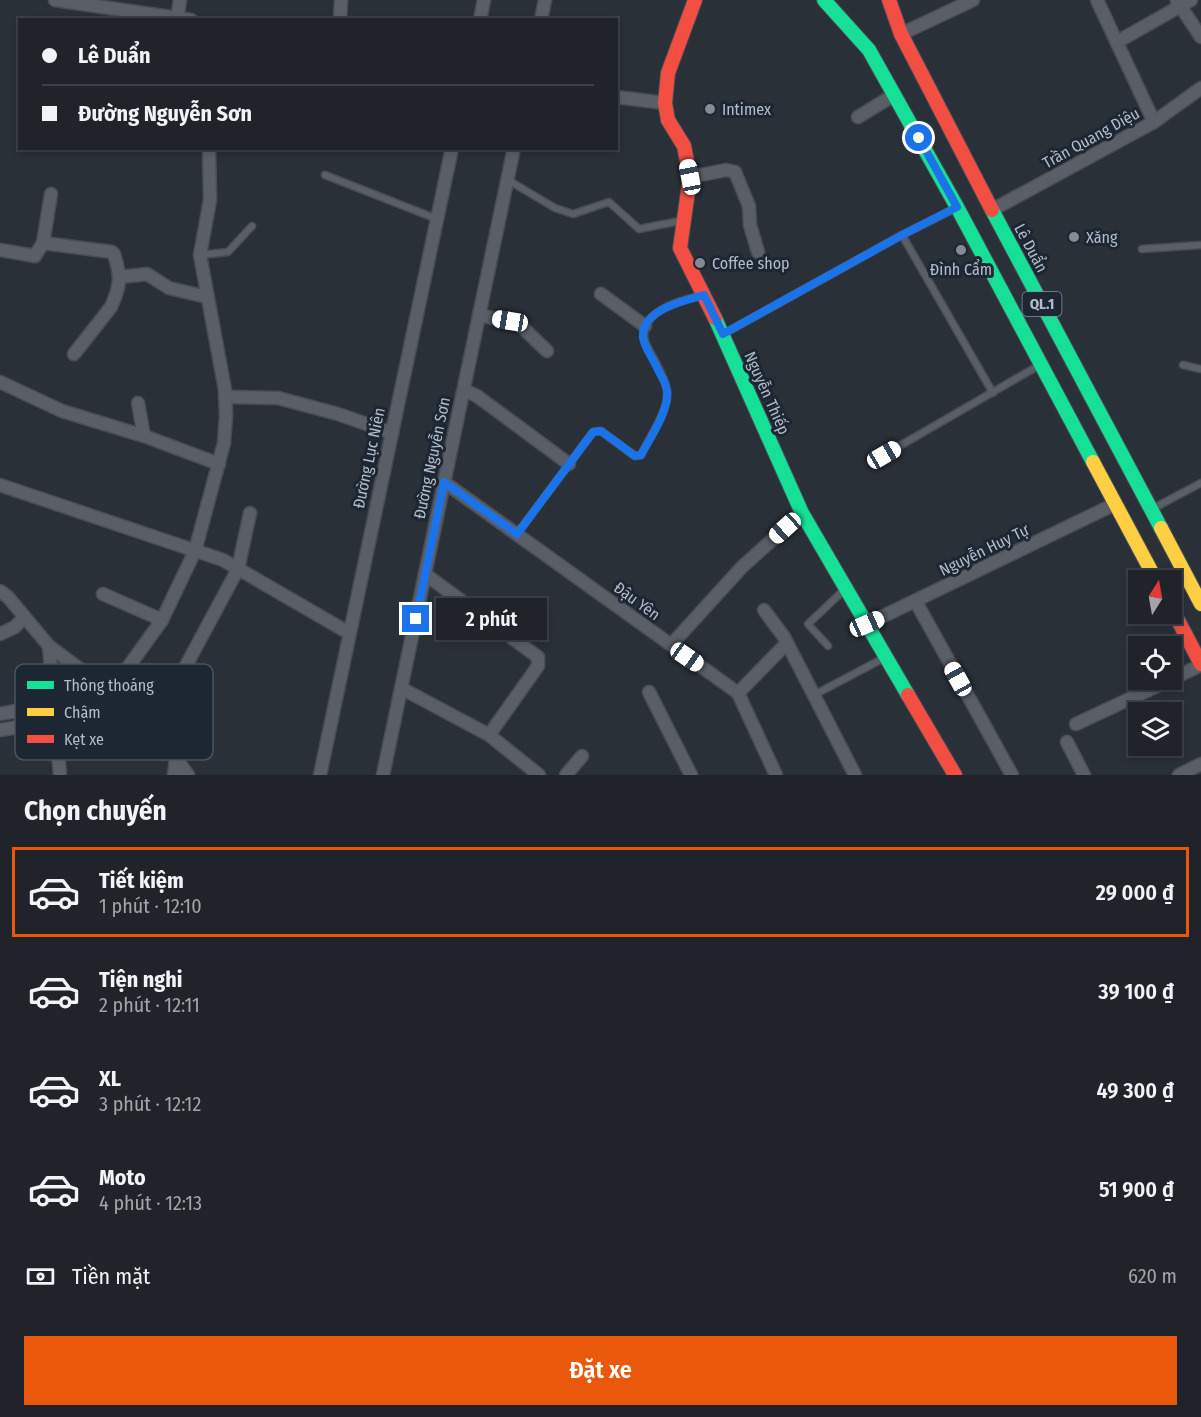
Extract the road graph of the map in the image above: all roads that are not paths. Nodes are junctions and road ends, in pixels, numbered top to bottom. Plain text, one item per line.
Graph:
1 (55, 0) edge
2 (180, 0) edge
3 (341, 0) edge
4 (484, 0) edge
5 (545, 0) edge
6 (695, 0) edge
7 (824, 0) edge
8 (889, 0) edge
9 (973, 0) edge
10 (1097, 0) edge
11 (1183, 2) edge
12 (948, 5) edge
13 (171, 18) edge
14 (177, 18) edge
15 (340, 18) edge
16 (480, 18) edge
17 (541, 18) edge
18 (901, 34) junction
19 (1201, 37) edge
20 (1117, 42) junction
21 (1201, 88) edge
22 (894, 95) junction
23 (618, 97) edge
24 (665, 103) junction
25 (858, 117) dead end
26 (1155, 122) junction
27 (209, 150) edge
28 (452, 150) edge
29 (514, 150) edge
30 (325, 175) dead end
31 (690, 177) junction
32 (507, 179) junction
33 (51, 194) dead end
34 (957, 207) junction
35 (993, 210) junction
36 (437, 219) junction
37 (684, 220) junction
38 (252, 226) dead end
39 (988, 234) junction
40 (902, 235) junction
41 (43, 243) junction
42 (1201, 245) edge
43 (1142, 249) dead end
44 (0, 250) edge
45 (758, 252) dead end
46 (200, 255) junction
47 (120, 276) junction
48 (601, 294) dead end
49 (704, 295) junction
50 (207, 297) junction
51 (479, 315) junction
52 (645, 326) junction
53 (723, 334) junction
54 (547, 351) dead end
55 (74, 354) dead end
56 (1041, 364) junction
57 (1183, 365) dead end
58 (1201, 369) edge
59 (0, 382) edge
60 (463, 393) junction
61 (993, 393) junction
62 (225, 397) junction
63 (138, 403) dead end
64 (392, 433) junction
65 (144, 436) junction
66 (884, 455) dead end
67 (219, 464) junction
68 (569, 464) junction
69 (444, 482) junction
70 (1201, 483) edge
71 (0, 484) edge
72 (1115, 504) junction
73 (250, 513) dead end
74 (802, 513) junction
75 (1138, 515) junction
76 (517, 534) junction
77 (195, 551) junction
78 (238, 569) junction
79 (1153, 570) edge
80 (425, 573) junction
81 (846, 588) junction
82 (0, 591) edge
83 (103, 594) dead end
84 (916, 602) junction
85 (1201, 604) edge
86 (764, 610) dead end
87 (24, 617) junction
88 (162, 620) junction
89 (867, 624) junction
90 (1180, 624) edge
91 (349, 633) junction
92 (0, 634) edge
93 (787, 644) junction
94 (671, 645) junction
95 (49, 646) junction
96 (828, 646) dead end
97 (887, 656) junction
98 (51, 664) edge
99 (74, 664) edge
100 (130, 664) edge
101 (187, 664) edge
102 (1201, 664) edge
103 (1182, 674) edge
104 (401, 688) junction
105 (1148, 690) edge
106 (649, 692) dead end
107 (738, 693) junction
108 (814, 695) junction
109 (15, 711) edge
110 (0, 714) edge
111 (1076, 724) dead end
112 (15, 728) edge
113 (0, 730) edge
114 (489, 735) junction
115 (1068, 742) dead end
116 (582, 756) dead end
117 (59, 760) edge
118 (176, 760) edge
119 (177, 760) edge
120 (1201, 764) edge
121 (60, 775) edge
122 (174, 775) edge
123 (188, 775) edge
124 (320, 775) edge
125 (383, 775) edge
126 (539, 775) edge
127 (567, 775) edge
128 (691, 775) edge
129 (776, 775) edge
130 (855, 775) edge
131 (955, 775) edge
132 (1012, 775) edge
133 (1084, 775) edge
134 (1179, 775) edge

1 - 13 street
2 - 14 street
3 - 15 street
4 - 16 street
5 - 17 street
6 - 24 main road, Nguyễn Thiếp
7 - 22 main road, Lê Duẩn / QL.1
8 - 18 main road, Lê Duẩn / QL.1
9 - 12 street
10 - 20 street
11 - 19 street
11 - 20 street
12 - 18 street
18 - 35 main road, Lê Duẩn / QL.1
20 - 26 street
21 - 26 street, Trần Quang Diệu
22 - 25 street
22 - 34 main road, Lê Duẩn / QL.1
23 - 24 street
24 - 31 main road, Nguyễn Thiếp
26 - 35 street, Trần Quang Diệu
27 - 46 street
28 - 36 street, Đường Lục Niên
29 - 32 street, Đường Nguyễn Sơn
30 - 36 lane
31 - 37 main road, Nguyễn Thiếp
31 - 45 street
32 - 37 lane
32 - 51 street, Đường Nguyễn Sơn
33 - 41 street
34 - 39 main road, Lê Duẩn / QL.1
34 - 40 lane
35 - 39 main road, Lê Duẩn / QL.1
36 - 64 street, Đường Lục Niên
37 - 49 main road, Nguyễn Thiếp
38 - 46 lane
39 - 56 main road, Lê Duẩn / QL.1
39 - 75 main road, Lê Duẩn / QL.1
40 - 53 lane
40 - 61 lane
41 - 44 street
41 - 47 street
42 - 43 lane
46 - 50 street
47 - 50 street
47 - 55 street
48 - 52 street
49 - 52 lane
49 - 53 main road, Nguyễn Thiếp
50 - 62 street
51 - 54 street
51 - 60 street, Đường Nguyễn Sơn
52 - 68 lane
53 - 74 main road, Nguyễn Thiếp
56 - 61 lane
56 - 72 main road, Lê Duẩn / QL.1
57 - 58 lane
59 - 65 street
60 - 68 street
60 - 69 street, Đường Nguyễn Sơn
61 - 66 lane
62 - 64 street
62 - 67 street
63 - 65 street
64 - 91 street, Đường Lục Niên
65 - 67 street
67 - 77 street
68 - 76 lane
69 - 76 street, Đậu Yên
69 - 80 street, Đường Nguyễn Sơn
70 - 75 lane
71 - 77 street
72 - 75 main road, Lê Duẩn / QL.1
72 - 84 street, Nguyễn Huy Tự
73 - 78 street
74 - 81 main road, Nguyễn Thiếp
74 - 94 street
75 - 79 main road, Lê Duẩn / QL.1
75 - 85 main road, Lê Duẩn / QL.1
76 - 94 street, Đậu Yên
77 - 78 street
77 - 88 street
78 - 91 street
78 - 101 street
80 - 104 street, Đường Nguyễn Sơn
80 - 114 street
81 - 89 main road, Nguyễn Thiếp
81 - 96 lane
82 - 87 street
83 - 88 street
84 - 89 street, Nguyễn Huy Tự
84 - 132 street
86 - 93 street
87 - 92 street
87 - 95 street
88 - 100 street
89 - 97 main road, Nguyễn Thiếp
90 - 102 main road
91 - 124 street, Đường Lục Niên
93 - 107 street
93 - 108 street
94 - 107 street, Đậu Yên
95 - 98 street
95 - 99 street
97 - 108 lane
97 - 131 main road, Nguyễn Thiếp
102 - 103 street
104 - 114 street
104 - 125 street, Đường Nguyễn Sơn
105 - 111 street
106 - 128 street
107 - 129 street, Đậu Yên
108 - 130 street
109 - 110 street
112 - 113 street
114 - 126 street
115 - 133 street
116 - 127 street
117 - 121 street
118 - 122 street
119 - 123 street
120 - 134 street

